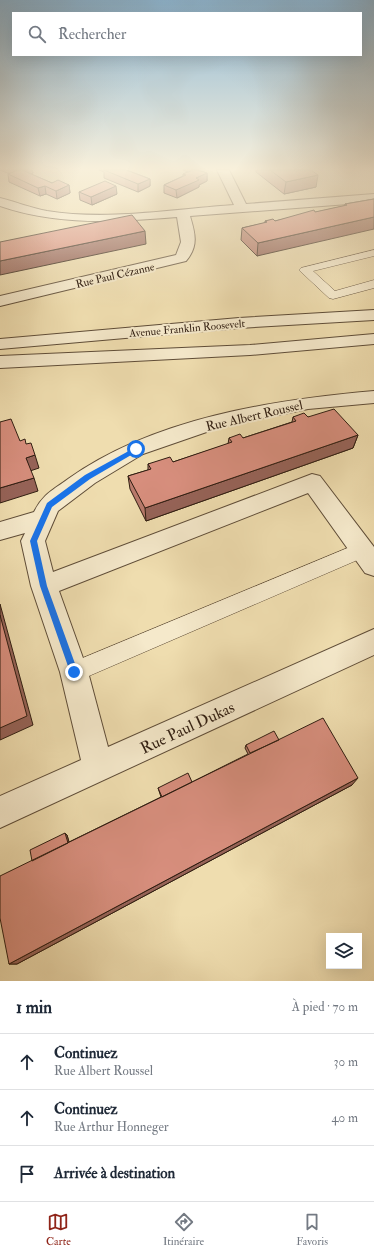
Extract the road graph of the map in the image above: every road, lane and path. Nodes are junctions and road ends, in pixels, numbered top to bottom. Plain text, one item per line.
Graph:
1 (55, 216) edge
2 (129, 216) edge
3 (183, 216) edge
4 (374, 252) edge
5 (374, 284) edge
6 (0, 301) edge
7 (374, 315) edge
8 (374, 339) edge
9 (0, 344) edge
10 (0, 362) edge
11 (374, 397) edge
12 (43, 519) junction
13 (0, 531) edge
14 (368, 558) edge
15 (44, 586) junction
16 (374, 642) edge
17 (74, 672) junction
18 (98, 768) junction
19 (0, 812) edge

1 - 2 street
3 - 6 street, Rue Paul Cézanne
4 - 5 lane
7 - 9 street, Avenue Franklin Roosevelt
8 - 10 street, Avenue Franklin Roosevelt
11 - 12 street, Rue Albert Roussel
12 - 13 street
12 - 15 street, Rue Albert Roussel
14 - 15 street
14 - 17 lane
15 - 17 street, Rue Albert Roussel
16 - 18 street, Rue Paul Dukas
17 - 18 street, Rue Albert Roussel
18 - 19 street, Rue Paul Dukas

